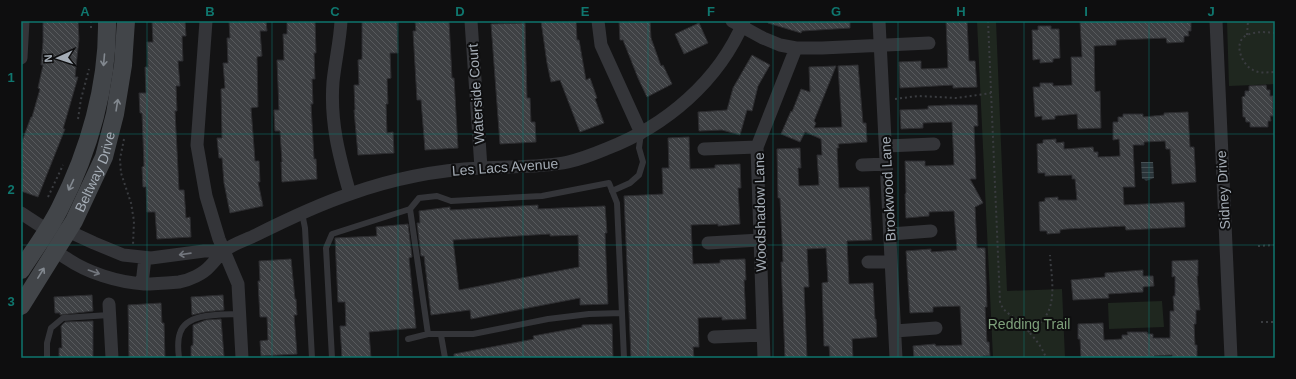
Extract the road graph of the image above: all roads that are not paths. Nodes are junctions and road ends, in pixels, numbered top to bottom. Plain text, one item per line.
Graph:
1 (23, 21) edge
2 (107, 21) edge
3 (126, 21) edge
4 (206, 21) edge
5 (341, 21) edge
6 (471, 21) edge
7 (598, 21) edge
8 (879, 21) edge
9 (1216, 21) edge
10 (739, 23) edge
11 (929, 43) dead end
12 (881, 45) junction
13 (796, 48) junction
14 (21, 58) edge
15 (640, 133) junction
16 (934, 144) dead end
17 (886, 146) junction
18 (757, 147) junction
19 (704, 149) dead end
20 (887, 164) junction
21 (862, 165) dead end
22 (481, 168) junction
23 (612, 190) junction
24 (350, 194) junction
25 (410, 209) junction
26 (21, 213) edge
27 (302, 213) junction
28 (47, 230) junction
29 (68, 231) junction
30 (931, 231) dead end
31 (890, 234) junction
32 (760, 240) junction
33 (708, 243) dead end
34 (56, 251) junction
35 (224, 251) junction
36 (145, 258) junction
37 (868, 262) dead end
38 (891, 262) junction
39 (21, 270) edge
40 (142, 284) junction
41 (21, 306) edge
42 (109, 310) joint
43 (622, 313) junction
44 (240, 314) junction
45 (936, 328) dead end
46 (895, 331) junction
47 (428, 334) junction
48 (441, 335) junction
49 (763, 335) junction
50 (714, 337) dead end
51 (408, 339) dead end
52 (47, 358) edge
53 (112, 358) edge
54 (179, 358) edge
55 (242, 358) edge
56 (312, 358) edge
57 (332, 358) edge
58 (445, 358) edge
59 (624, 358) edge
60 (764, 358) edge
61 (896, 358) edge
62 (1231, 358) edge

1 - 14 street
2 -> 28 street, Beltway Drive
29 -> 3 street, Beltway Drive
4 - 35 street
5 - 24 street
6 - 22 street, Waterside Court
7 - 15 street
8 - 12 street, Brookwood Lane
9 - 62 street, Sidney Drive
10 - 13 street
10 - 15 street, Les Lacs Avenue
11 - 12 street
12 - 13 street
12 - 17 street, Brookwood Lane
13 - 18 street, Woodshadow Lane
15 - 22 street, Les Lacs Avenue
15 - 23 lane
16 - 17 street
17 - 20 street, Brookwood Lane
18 - 19 street
18 - 32 street, Woodshadow Lane
20 - 21 street
20 - 31 street, Brookwood Lane
22 - 24 street, Les Lacs Avenue
23 - 25 lane
23 - 43 lane
24 - 27 street, Les Lacs Avenue
25 - 47 lane
25 - 57 lane
26 - 28 street
27 - 35 street, Les Lacs Avenue
27 - 56 lane
28 - 29 street, Les Lacs Avenue
28 - 34 street
28 - 39 street, Beltway Drive
29 - 34 street, Beltway Drive
29 - 36 street, Les Lacs Avenue
30 - 31 street
31 - 38 street, Brookwood Lane
32 - 33 street
32 - 49 street, Woodshadow Lane
34 -> 40 street, Les Lacs Avenue
41 -> 34 street, Beltway Drive
35 -> 36 street, Les Lacs Avenue
35 - 40 street, Les Lacs Avenue
35 - 44 street
36 - 40 street
37 - 38 street
38 - 46 street, Brookwood Lane
42 - 52 lane
42 - 53 street
43 - 48 lane
43 - 59 lane
44 - 54 lane
44 - 55 street
45 - 46 street
46 - 61 street, Brookwood Lane
47 - 48 lane
47 - 51 lane
48 - 58 lane
49 - 50 street
49 - 60 street, Woodshadow Lane

